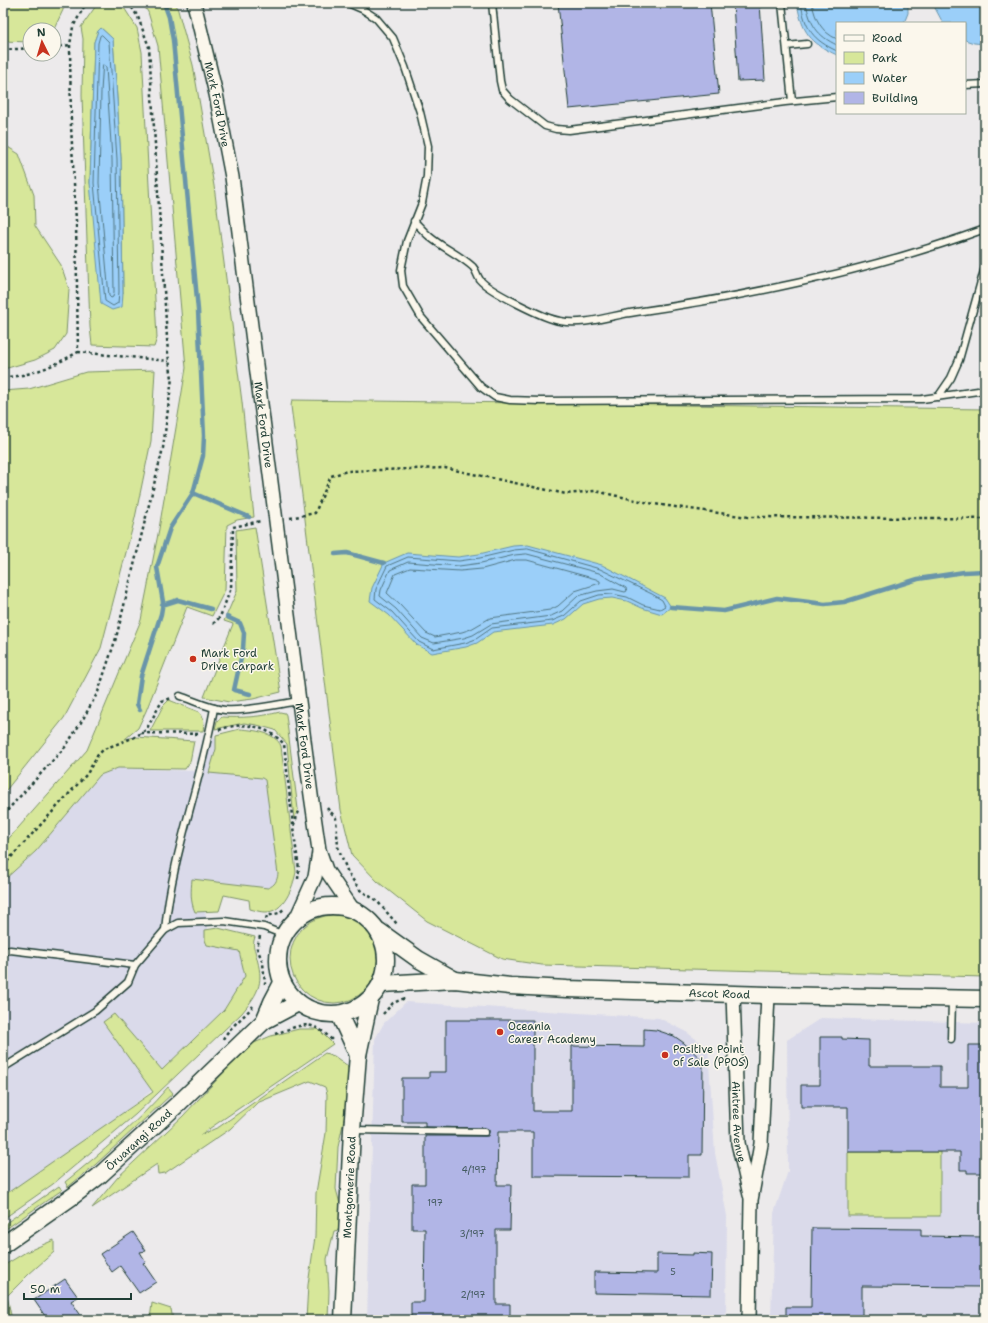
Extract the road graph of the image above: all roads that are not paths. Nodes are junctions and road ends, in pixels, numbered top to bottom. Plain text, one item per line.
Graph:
1 (194, 3) edge
2 (348, 3) edge
3 (492, 3) edge
4 (782, 3) edge
5 (807, 44) dead end
6 (787, 46) junction
7 (985, 84) edge
8 (966, 85) edge
9 (836, 97) edge
10 (792, 101) junction
11 (414, 221) junction
12 (985, 229) edge
13 (985, 267) edge
14 (985, 390) edge
15 (938, 398) junction
16 (180, 696) road end
17 (299, 700) junction
18 (214, 708) junction
19 (319, 850) junction
20 (354, 911) junction
21 (295, 921) junction
22 (376, 928) junction
23 (165, 930) junction
24 (284, 935) junction
25 (3, 952) edge
26 (135, 965) junction
27 (455, 980) junction
28 (282, 983) junction
29 (381, 984) junction
30 (733, 993) junction
31 (768, 995) junction
32 (952, 998) junction
33 (370, 999) junction
34 (985, 999) edge
35 (298, 1003) junction
36 (339, 1014) junction
37 (264, 1021) junction
38 (951, 1039) dead end
39 (358, 1055) junction
40 (3, 1068) edge
41 (352, 1130) junction
42 (485, 1132) dead end
43 (751, 1200) junction
44 (3, 1245) edge
45 (343, 1320) edge
46 (749, 1320) edge

1 - 17 street, Mark Ford Drive
2 - 11 lane
3 - 10 lane
4 - 6 lane
5 - 6 lane
6 - 10 lane
7 - 8 lane
9 - 10 lane
11 - 12 lane
11 - 15 lane
13 - 15 lane
14 - 15 lane
16 - 18 lane
17 - 18 lane
17 - 19 street, Mark Ford Drive
18 - 23 lane
19 - 20 street, Mark Ford Drive
19 - 21 street, Mark Ford Drive
20 - 21 street
20 - 22 street
21 - 24 street
22 - 27 street, Ascot Road
22 - 29 street
23 - 24 lane
23 - 26 lane
24 - 28 street
25 - 26 lane
26 - 40 lane
27 - 29 street, Ascot Road
27 - 30 street, Ascot Road
28 - 35 street
28 - 37 street, Ōruarangi Road
29 - 33 street
30 - 31 street, Ascot Road
30 - 43 street, Aintree Avenue
31 - 32 street, Ascot Road
31 - 43 street, Aintree Avenue
32 - 34 street, Ascot Road
32 - 38 lane
33 - 36 street
33 - 39 street, Montgomerie Road
35 - 36 street
35 - 37 street, Ōruarangi Road
36 - 39 street, Montgomerie Road
37 - 44 street, Ōruarangi Road
39 - 41 street, Montgomerie Road
41 - 42 lane
41 - 45 street, Montgomerie Road
43 - 46 street, Aintree Avenue

